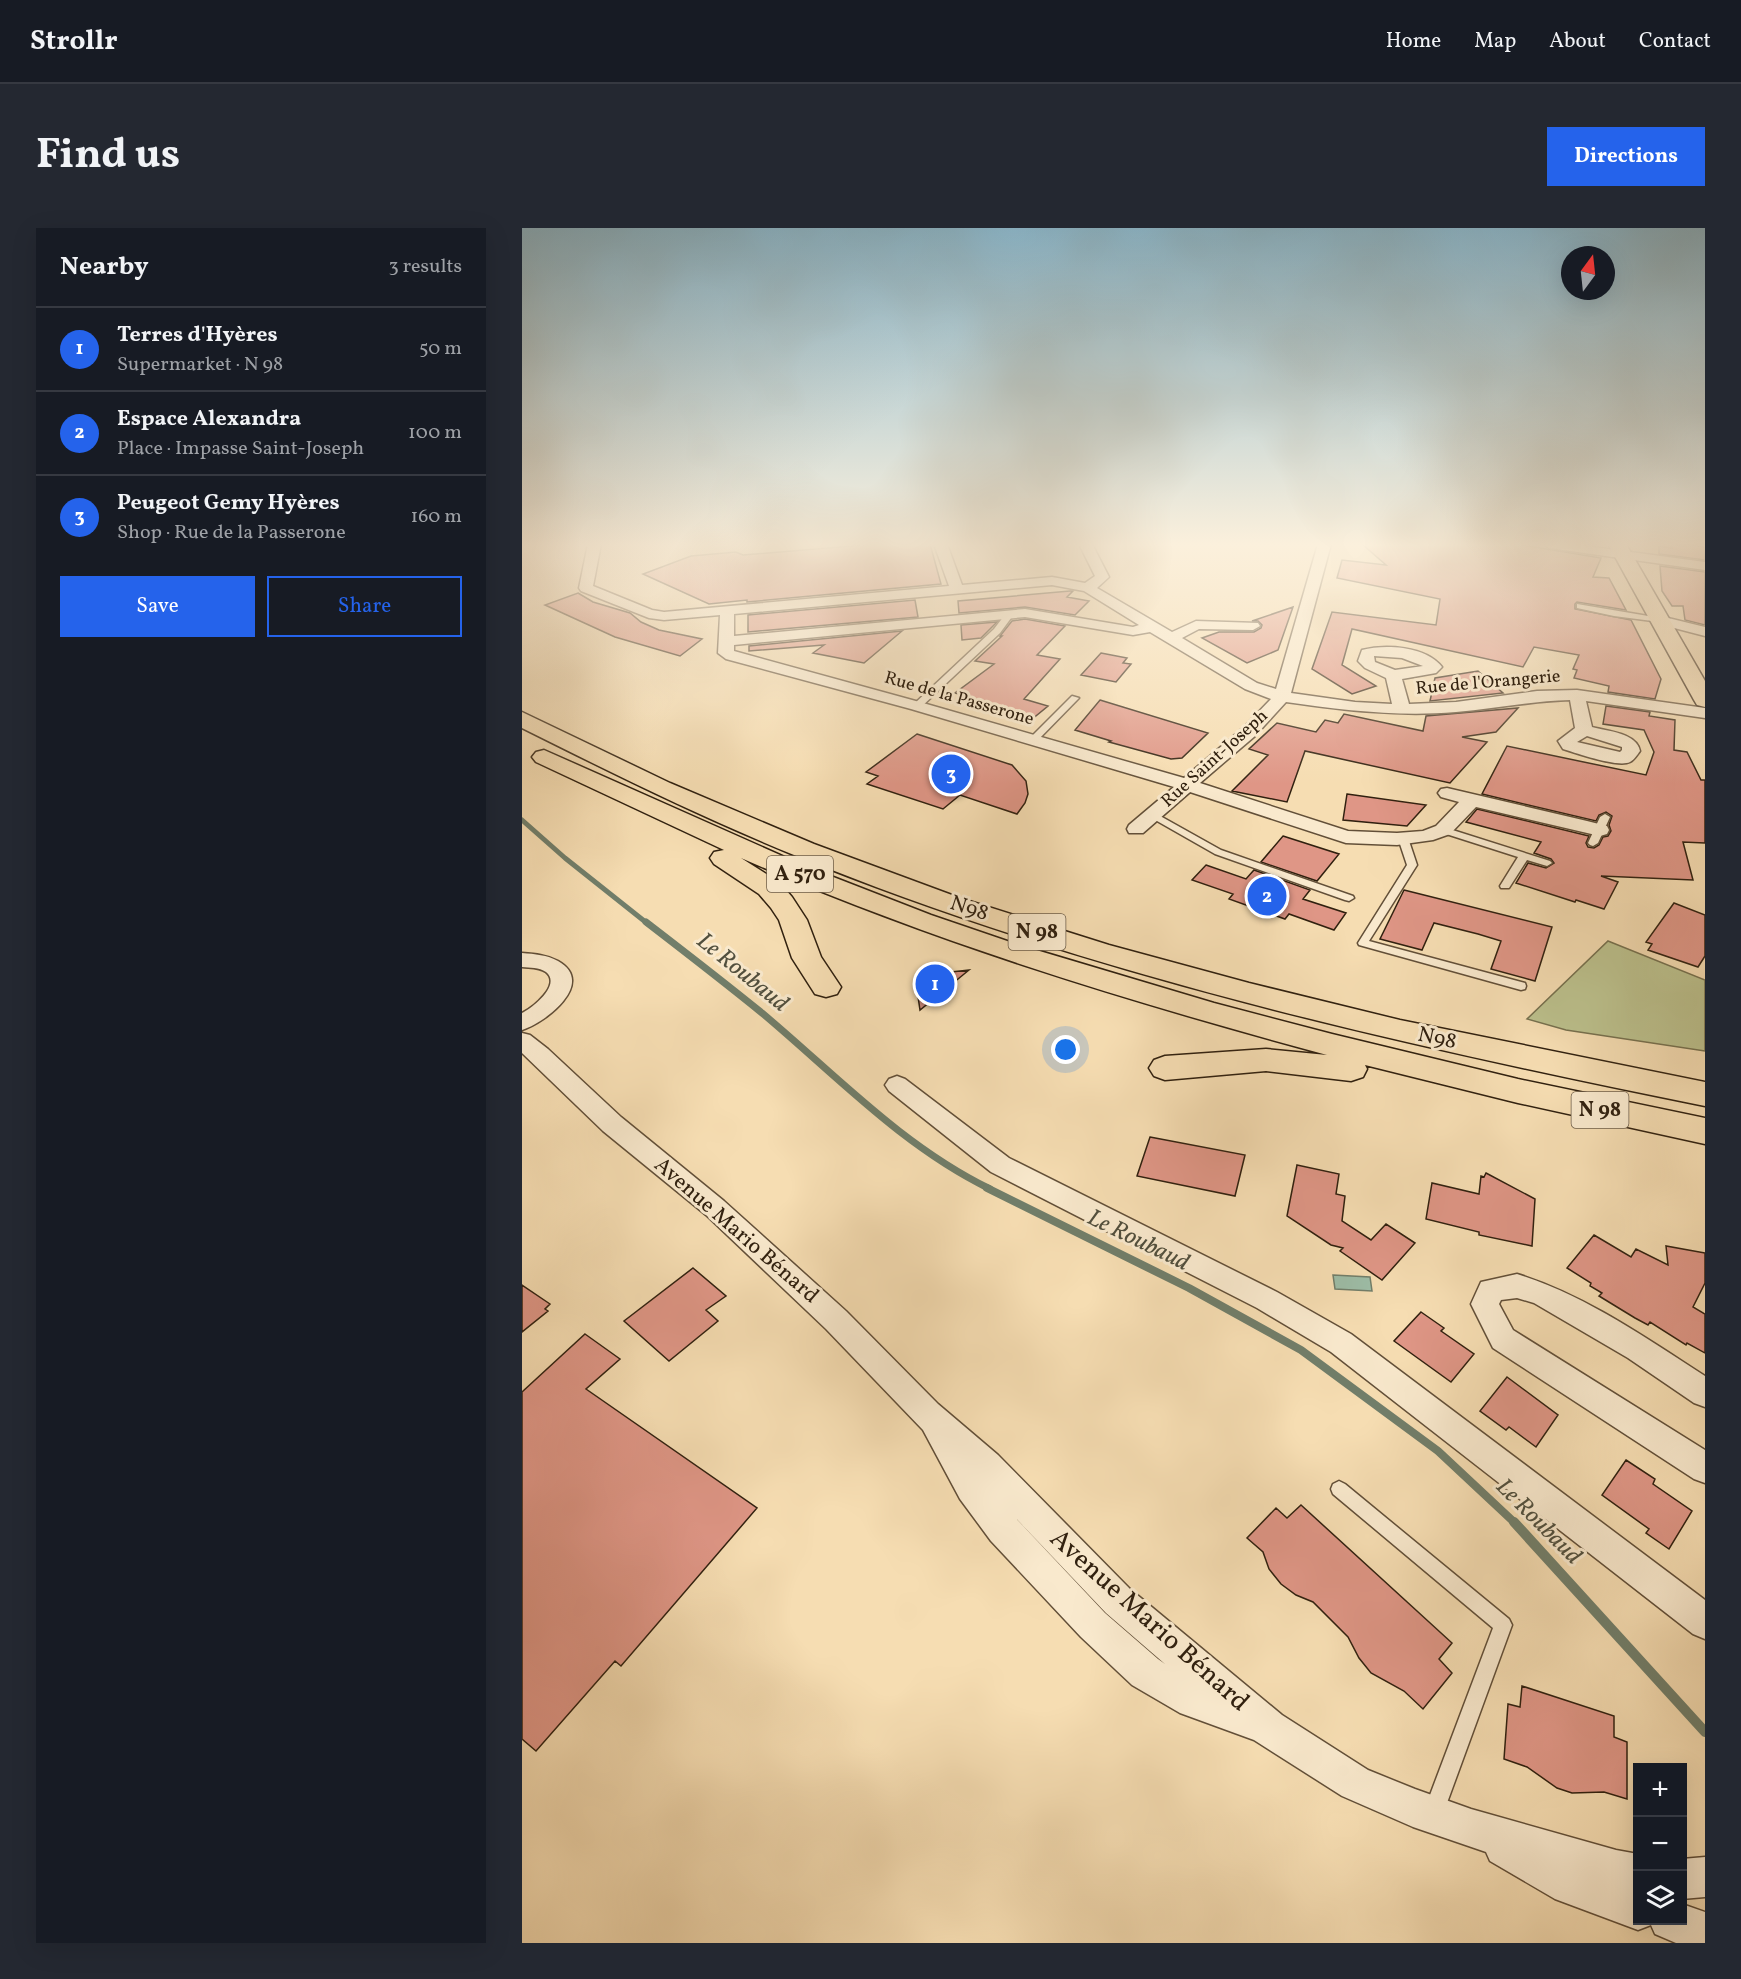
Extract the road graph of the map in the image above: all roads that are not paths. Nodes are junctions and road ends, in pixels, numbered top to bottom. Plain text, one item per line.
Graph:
1 (726, 624) edge
2 (907, 624) edge
3 (1002, 624) edge
4 (1091, 624) edge
5 (1146, 624) edge
6 (1303, 624) edge
7 (1662, 624) edge
8 (1675, 624) edge
9 (1253, 626) dead end
10 (1151, 627) junction
11 (1705, 632) edge
12 (1170, 639) junction
13 (725, 641) junction
14 (1394, 675) dead end
15 (1577, 695) junction
16 (1282, 697) junction
17 (1075, 698) dead end
18 (1705, 700) edge
19 (917, 706) junction
20 (1402, 710) junction
21 (1705, 713) edge
22 (522, 719) edge
23 (1584, 730) dead end
24 (1032, 741) junction
25 (533, 751) edge
26 (1188, 785) junction
27 (1447, 793) dead end
28 (1471, 801) junction
29 (1153, 815) junction
30 (1136, 829) dead end
31 (1443, 830) junction
32 (1599, 830) dead end
33 (1403, 838) junction
34 (1524, 856) junction
35 (1547, 864) dead end
36 (1505, 885) dead end
37 (1348, 898) dead end
38 (522, 960) edge
39 (1064, 969) joint
40 (1521, 986) dead end
41 (826, 987) dead end
42 (551, 1004) junction
43 (522, 1022) edge
44 (531, 1048) edge
45 (1165, 1068) dead end
46 (897, 1085) dead end
47 (1705, 1094) edge
48 (1605, 1111) junction
49 (1705, 1131) edge
50 (1705, 1393) edge
51 (1705, 1468) edge
52 (1338, 1489) dead end
53 (1705, 1622) edge
54 (1432, 1815) junction
55 (1471, 1828) junction
56 (1633, 1873) edge
57 (1705, 1877) edge
58 (1687, 1879) edge
59 (1633, 1908) edge
60 (1683, 1925) edge
61 (1705, 1933) edge

1 - 13 street
2 - 13 street
3 - 19 lane
4 - 10 street
5 - 10 street, Rue de l'Orangerie
6 - 16 street, Rue Saint-Joseph
7 - 18 main road
8 - 11 street
9 - 12 street
10 - 12 street, Rue de l'Orangerie
12 - 16 street, Rue de l'Orangerie
13 - 19 street, Rue de la Passerone
14 - 20 street, Rue de l'Orangerie
15 - 20 street, Rue de l'Orangerie
15 - 21 street, Rue de l'Orangerie
15 - 23 street, Rue de l'Orangerie
16 - 20 street, Rue de l'Orangerie
16 - 26 street, Rue Saint-Joseph
17 - 24 lane
19 - 24 street, Rue de la Passerone
22 - 47 main road, N98 / N 98
24 - 26 street, Rue de la Passerone
25 - 39 main road, N 98 / A 570
25 - 41 main road
26 - 29 street, Rue Saint-Joseph
26 - 33 street, Rue de la Passerone
27 - 28 street
28 - 31 street
28 - 32 street
29 - 30 street, Rue Saint-Joseph
29 - 37 lane
31 - 33 street, Rue de la Passerone
31 - 34 lane
33 - 40 lane
34 - 35 lane
34 - 36 lane
38 - 42 street, Avenue Mario Bénard
39 - 48 main road, N 98
42 - 43 street
42 - 44 street, Avenue Mario Bénard
44 - 54 street, Avenue Mario Bénard
45 - 48 main road
46 - 53 street
48 - 49 main road, N 98
50 - 51 street
52 - 54 lane
54 - 55 street, Avenue Mario Bénard
55 - 56 street, Avenue Mario Bénard
55 - 59 street, Avenue Mario Bénard
57 - 58 street
60 - 61 street

